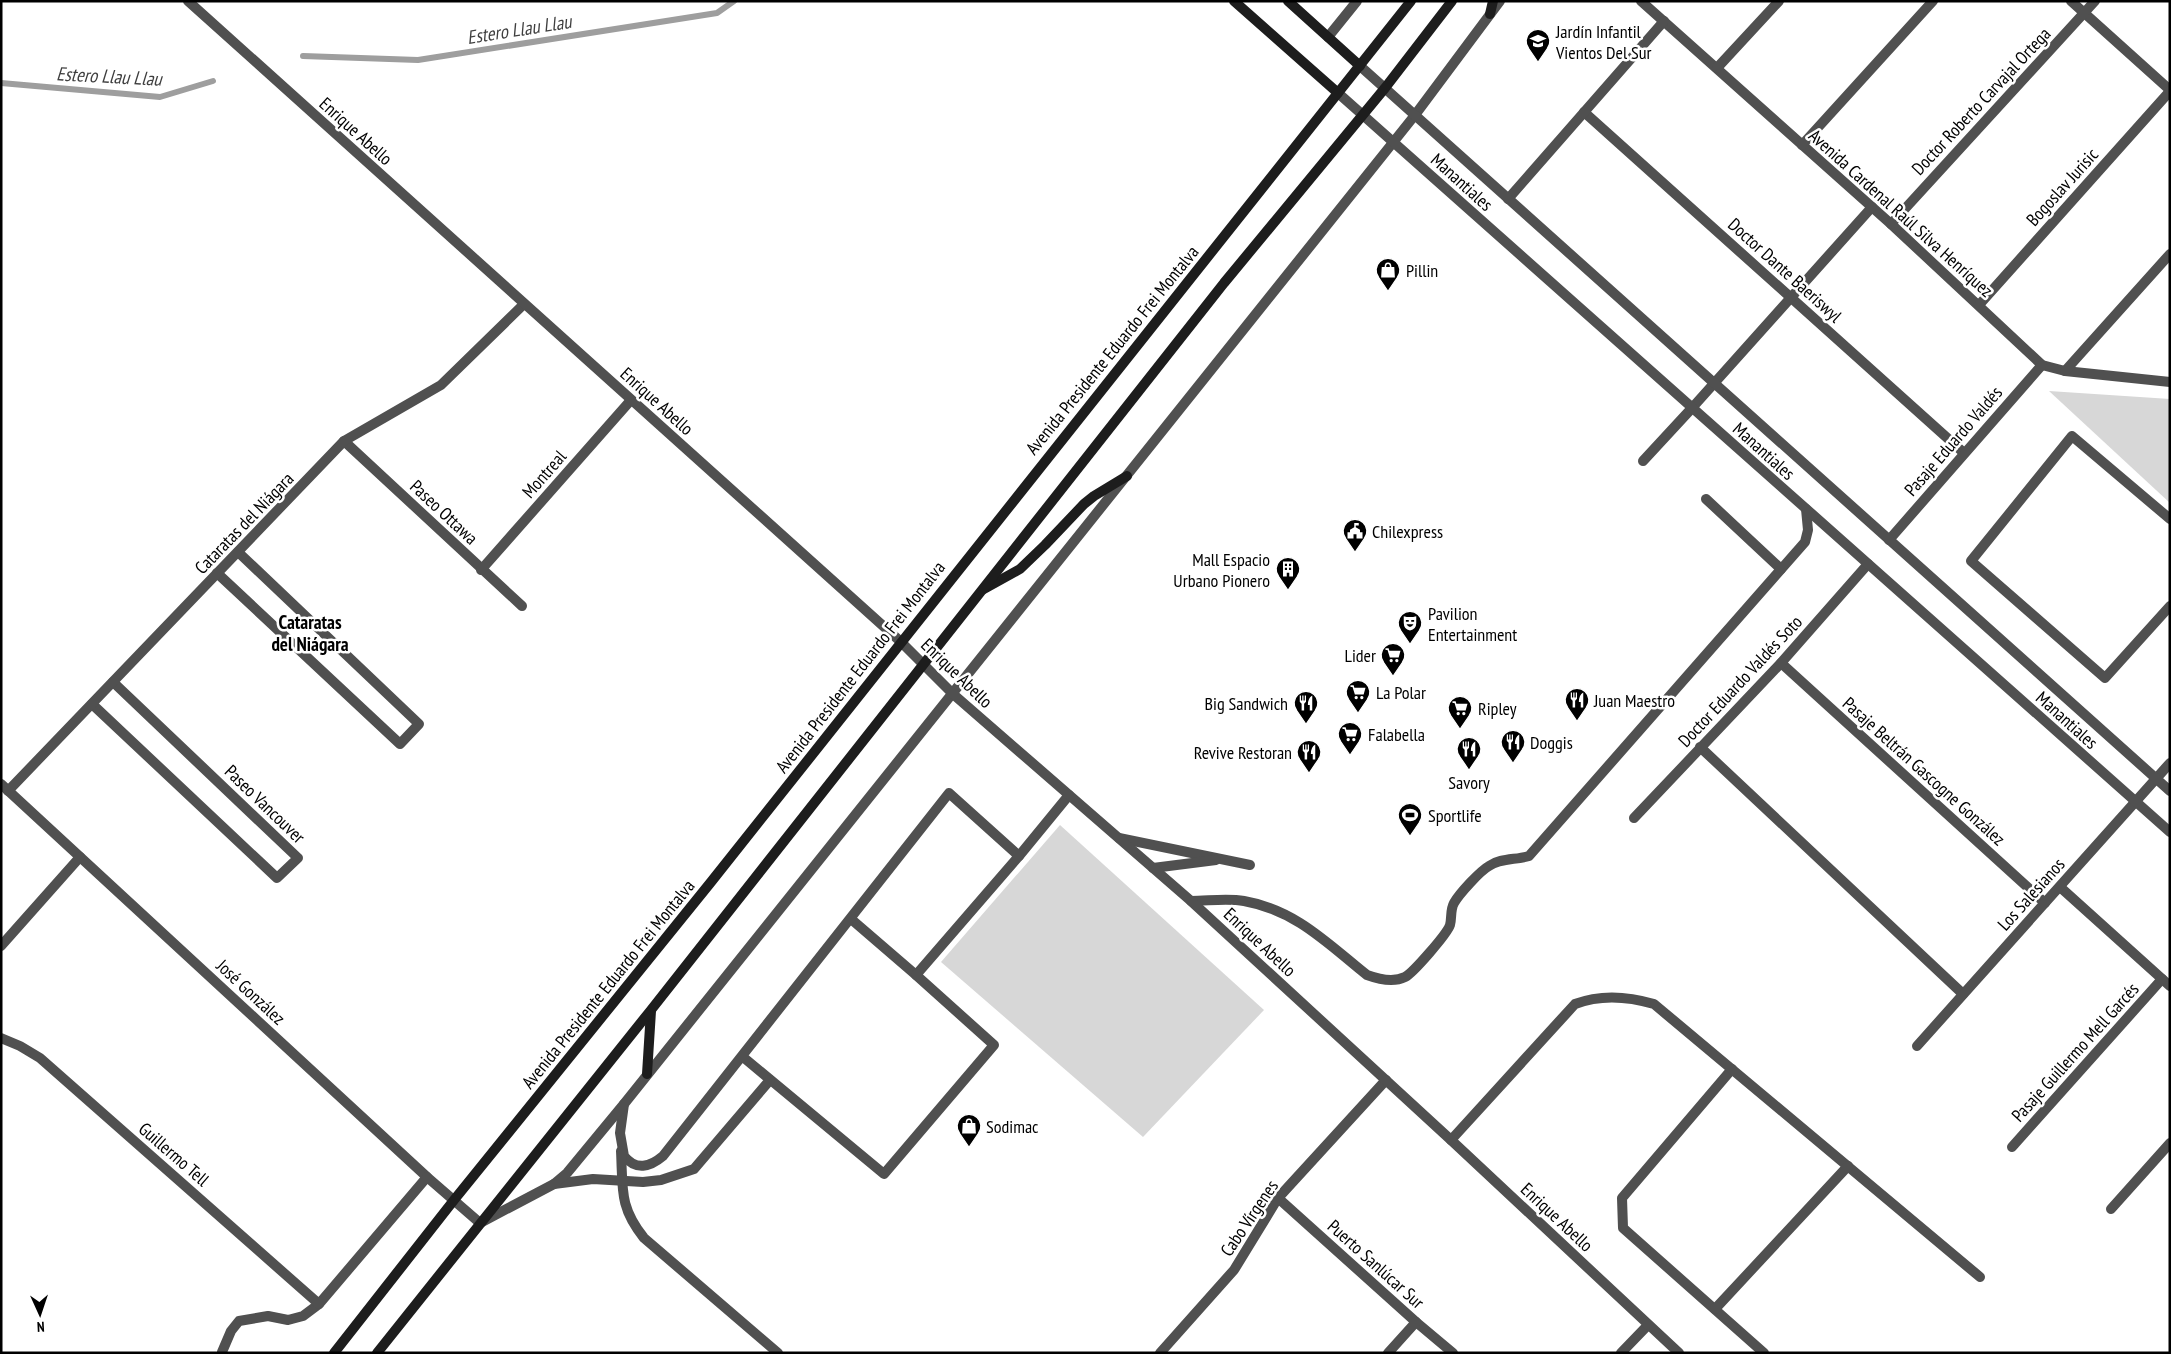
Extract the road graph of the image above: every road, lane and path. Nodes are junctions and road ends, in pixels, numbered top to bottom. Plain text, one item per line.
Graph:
1 (188, 1) edge
2 (1234, 1) edge
3 (1288, 1) edge
4 (1358, 1) edge
5 (1411, 1) edge
6 (1452, 1) edge
7 (1493, 1) edge
8 (1500, 1) edge
9 (1641, 1) edge
10 (1779, 1) edge
11 (1933, 1) edge
12 (2071, 1) edge
13 (2095, 1) edge
14 (2084, 13) junction
15 (1490, 14) junction
16 (1664, 21) junction
17 (1328, 37) junction
18 (1360, 66) junction
19 (1717, 68) junction
20 (1385, 88) junction
21 (2170, 91) edge
22 (1338, 93) junction
23 (1584, 112) junction
24 (1362, 115) junction
25 (1415, 115) junction
26 (1393, 142) junction
27 (1802, 145) junction
28 (1508, 199) junction
29 (1872, 207) junction
30 (1891, 224) junction
31 (2170, 254) edge
32 (1791, 298) junction
33 (524, 304) junction
34 (1979, 305) junction
35 (2042, 364) junction
36 (2065, 371) junction
37 (2170, 382) edge
38 (1715, 384) junction
39 (631, 400) junction
40 (1692, 408) junction
41 (344, 441) junction
42 (1964, 453) junction
43 (1643, 461) dead end
44 (1127, 476) junction
45 (1706, 499) dead end
46 (1806, 509) junction
47 (2170, 519) edge
48 (1889, 540) junction
49 (238, 552) junction
50 (1868, 564) junction
51 (1782, 569) junction
52 (481, 570) junction
53 (217, 573) junction
54 (981, 590) junction
55 (522, 606) dead end
56 (2170, 606) edge
57 (901, 642) junction
58 (923, 664) junction
59 (1781, 664) junction
60 (113, 682) junction
61 (952, 694) junction
62 (92, 704) junction
63 (1700, 747) junction
64 (2170, 763) edge
65 (2156, 779) junction
66 (5, 787) edge
67 (2170, 791) edge
68 (1069, 795) junction
69 (2134, 801) junction
70 (1634, 818) dead end
71 (2170, 832) edge
72 (1119, 838) junction
73 (1019, 856) junction
74 (80, 857) junction
75 (1227, 859) junction
76 (1250, 865) dead end
77 (1153, 868) junction
78 (2060, 887) junction
79 (1191, 901) junction
80 (2045, 903) junction
81 (851, 918) junction
82 (1, 946) edge
83 (916, 975) junction
84 (2166, 982) edge
85 (1963, 994) junction
86 (652, 1010) junction
87 (1, 1038) edge
88 (1917, 1046) dead end
89 (743, 1057) junction
90 (1732, 1069) junction
91 (647, 1074) junction
92 (770, 1080) junction
93 (1386, 1080) junction
94 (624, 1104) junction
95 (1451, 1140) junction
96 (2170, 1143) edge
97 (621, 1145) junction
98 (2012, 1147) dead end
99 (1848, 1166) junction
100 (427, 1177) junction
101 (622, 1180) junction
102 (554, 1184) junction
103 (1278, 1198) junction
104 (454, 1200) junction
105 (2111, 1209) dead end
106 (480, 1223) junction
107 (1980, 1277) dead end
108 (319, 1304) junction
109 (1715, 1309) junction
110 (1416, 1322) junction
111 (1648, 1325) junction
112 (222, 1352) edge
113 (334, 1353) edge
114 (377, 1353) edge
115 (778, 1353) edge
116 (1160, 1353) edge
117 (1388, 1353) edge
118 (1453, 1353) edge
119 (1622, 1353) edge
120 (1679, 1353) edge
121 (1764, 1353) edge

1 - 33 street, Enrique Abello
2 - 22 main road
3 - 17 main road
4 - 17 street
5 - 18 main road, Avenida Presidente Eduardo Frei Montalva
6 - 20 main road
7 - 15 main road
8 - 15 street
9 - 16 street, Avenida Cardenal Raúl Silva Henríquez
10 - 19 street
11 - 27 street
12 - 14 street
13 - 14 street, Doctor Roberto Carvajal Ortega
14 - 21 street
14 - 30 street, Doctor Roberto Carvajal Ortega
15 - 25 street
16 - 19 street, Avenida Cardenal Raúl Silva Henríquez
16 - 23 street
17 - 18 main road
18 - 20 street, Manantiales
18 - 22 main road, Avenida Presidente Eduardo Frei Montalva
19 - 27 street, Avenida Cardenal Raúl Silva Henríquez
20 - 24 main road
20 - 25 street, Manantiales
21 - 34 street, Bogoslav Jurisic
22 - 24 street, Manantiales
22 - 57 main road, Avenida Presidente Eduardo Frei Montalva
23 - 28 street
23 - 32 street, Doctor Dante Baeriswyl
24 - 26 street, Manantiales
24 - 54 main road
25 - 26 street
25 - 28 street, Manantiales
26 - 40 street, Manantiales
26 - 44 street
27 - 29 street, Avenida Cardenal Raúl Silva Henríquez
28 - 38 street, Manantiales
29 - 30 street, Avenida Cardenal Raúl Silva Henríquez
29 - 32 street
30 - 34 street, Avenida Cardenal Raúl Silva Henríquez
31 - 36 street
32 - 38 street
32 - 42 street, Doctor Dante Baeriswyl
33 - 39 street, Enrique Abello
33 - 41 street, Cataratas del Niágara
34 - 35 street, Avenida Cardenal Raúl Silva Henríquez
35 - 36 street, Avenida Cardenal Raúl Silva Henríquez
35 - 42 street, Pasaje Eduardo Valdés
36 - 37 street, Avenida Cardenal Raúl Silva Henríquez
38 - 40 street
38 - 48 street, Manantiales
39 - 52 street, Montreal
39 - 57 street, Enrique Abello
40 - 43 street
40 - 46 street, Manantiales
41 - 49 street, Cataratas del Niágara
41 - 52 street, Paseo Ottawa
42 - 48 street, Pasaje Eduardo Valdés
44 - 54 main road
44 - 61 street
45 - 51 street
46 - 50 street, Manantiales
46 - 51 street
47 - 56 street
48 - 65 street, Manantiales
49 - 53 street, Cataratas del Niágara
49 - 53 street
50 - 59 street, Doctor Eduardo Valdés Soto
50 - 69 street, Manantiales
51 - 79 street
52 - 55 street, Paseo Ottawa
53 - 60 street, Cataratas del Niágara
54 - 58 main road
57 - 58 street, Enrique Abello
57 - 104 main road, Avenida Presidente Eduardo Frei Montalva
58 - 61 street, Enrique Abello
58 - 86 main road
59 - 63 street, Doctor Eduardo Valdés Soto
59 - 80 street, Pasaje Beltrán Gascogne González
60 - 62 street, Cataratas del Niágara
60 - 62 street, Paseo Vancouver
61 - 68 street, Enrique Abello
61 - 91 street
62 - 66 street, Cataratas del Niágara
63 - 70 street, Doctor Eduardo Valdés Soto
63 - 85 street
64 - 65 street, Los Salesianos
65 - 67 street, Manantiales
65 - 69 street, Los Salesianos
66 - 74 street, José González
68 - 72 street, Enrique Abello
68 - 73 street
69 - 71 street, Manantiales
69 - 78 street, Los Salesianos
72 - 75 street
72 - 77 street, Enrique Abello
73 - 81 street
73 - 83 street
74 - 82 street
74 - 100 street, José González
75 - 76 street
75 - 77 street
77 - 79 street, Enrique Abello
78 - 80 street, Los Salesianos
78 - 84 street
79 - 93 street, Enrique Abello
80 - 85 street, Los Salesianos
81 - 83 street
81 - 89 street
83 - 92 street
84 - 98 street, Pasaje Guillermo Mell Garcés
85 - 88 street, Los Salesianos
86 - 91 main road
86 - 106 main road
87 - 108 street, Guillermo Tell
89 - 92 street
89 - 97 street
90 - 95 street
90 - 99 street
90 - 109 street
91 - 94 street
92 - 101 street
93 - 95 street, Enrique Abello
93 - 103 street, Cabo Vírgenes
94 - 97 street
94 - 102 street
95 - 111 street, Enrique Abello
96 - 105 street
97 - 101 street
99 - 107 street
99 - 109 street
100 - 104 street, José González
100 - 108 street
101 - 102 street
101 - 115 street
102 - 106 street
103 - 110 street, Puerto Sanlúcar Sur
103 - 116 street, Cabo Vírgenes
104 - 106 street, José González
104 - 113 main road, Avenida Presidente Eduardo Frei Montalva
106 - 114 main road
108 - 112 street
109 - 121 street
110 - 117 street
110 - 118 street, Puerto Sanlúcar Sur
111 - 119 street
111 - 120 street, Enrique Abello

